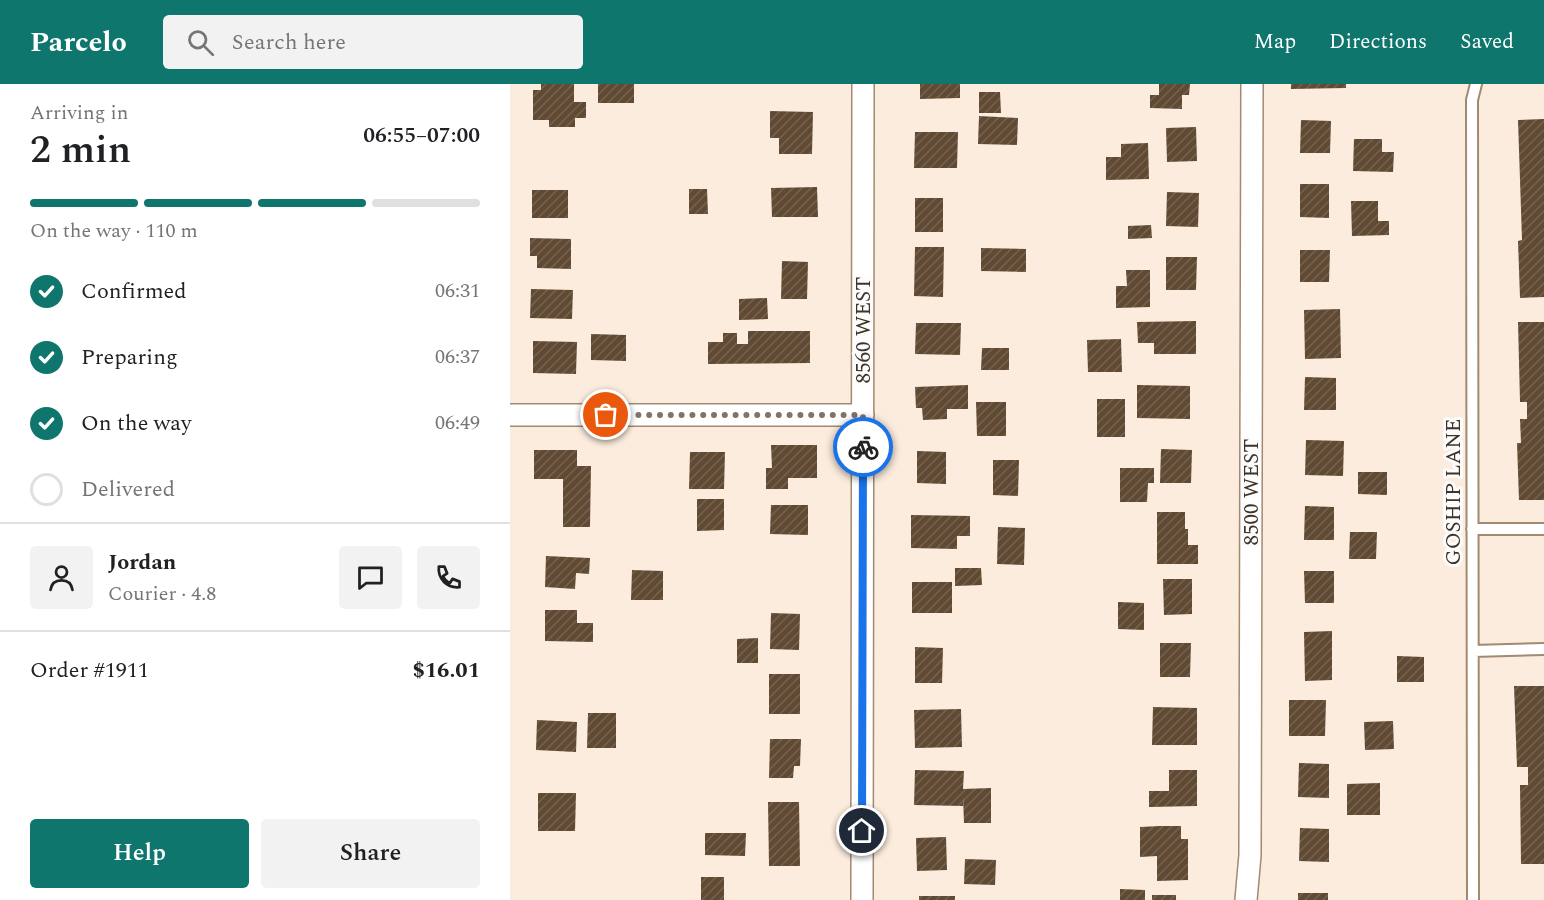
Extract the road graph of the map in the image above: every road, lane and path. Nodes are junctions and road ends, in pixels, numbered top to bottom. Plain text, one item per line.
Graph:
1 (863, 84) edge
2 (1252, 84) edge
3 (1476, 84) edge
4 (510, 415) edge
5 (863, 415) junction
6 (1472, 529) junction
7 (1544, 529) edge
8 (1544, 649) edge
9 (1473, 651) junction
10 (862, 900) edge
11 (1246, 900) edge
12 (1473, 900) edge

1 - 5 street, 8560 WEST
2 - 11 street, 8500 WEST
3 - 6 lane, GOSHIP LANE
4 - 5 street
5 - 10 street, 8560 WEST
6 - 7 lane
6 - 9 lane, GOSHIP LANE
8 - 9 lane
9 - 12 lane, GOSHIP LANE

